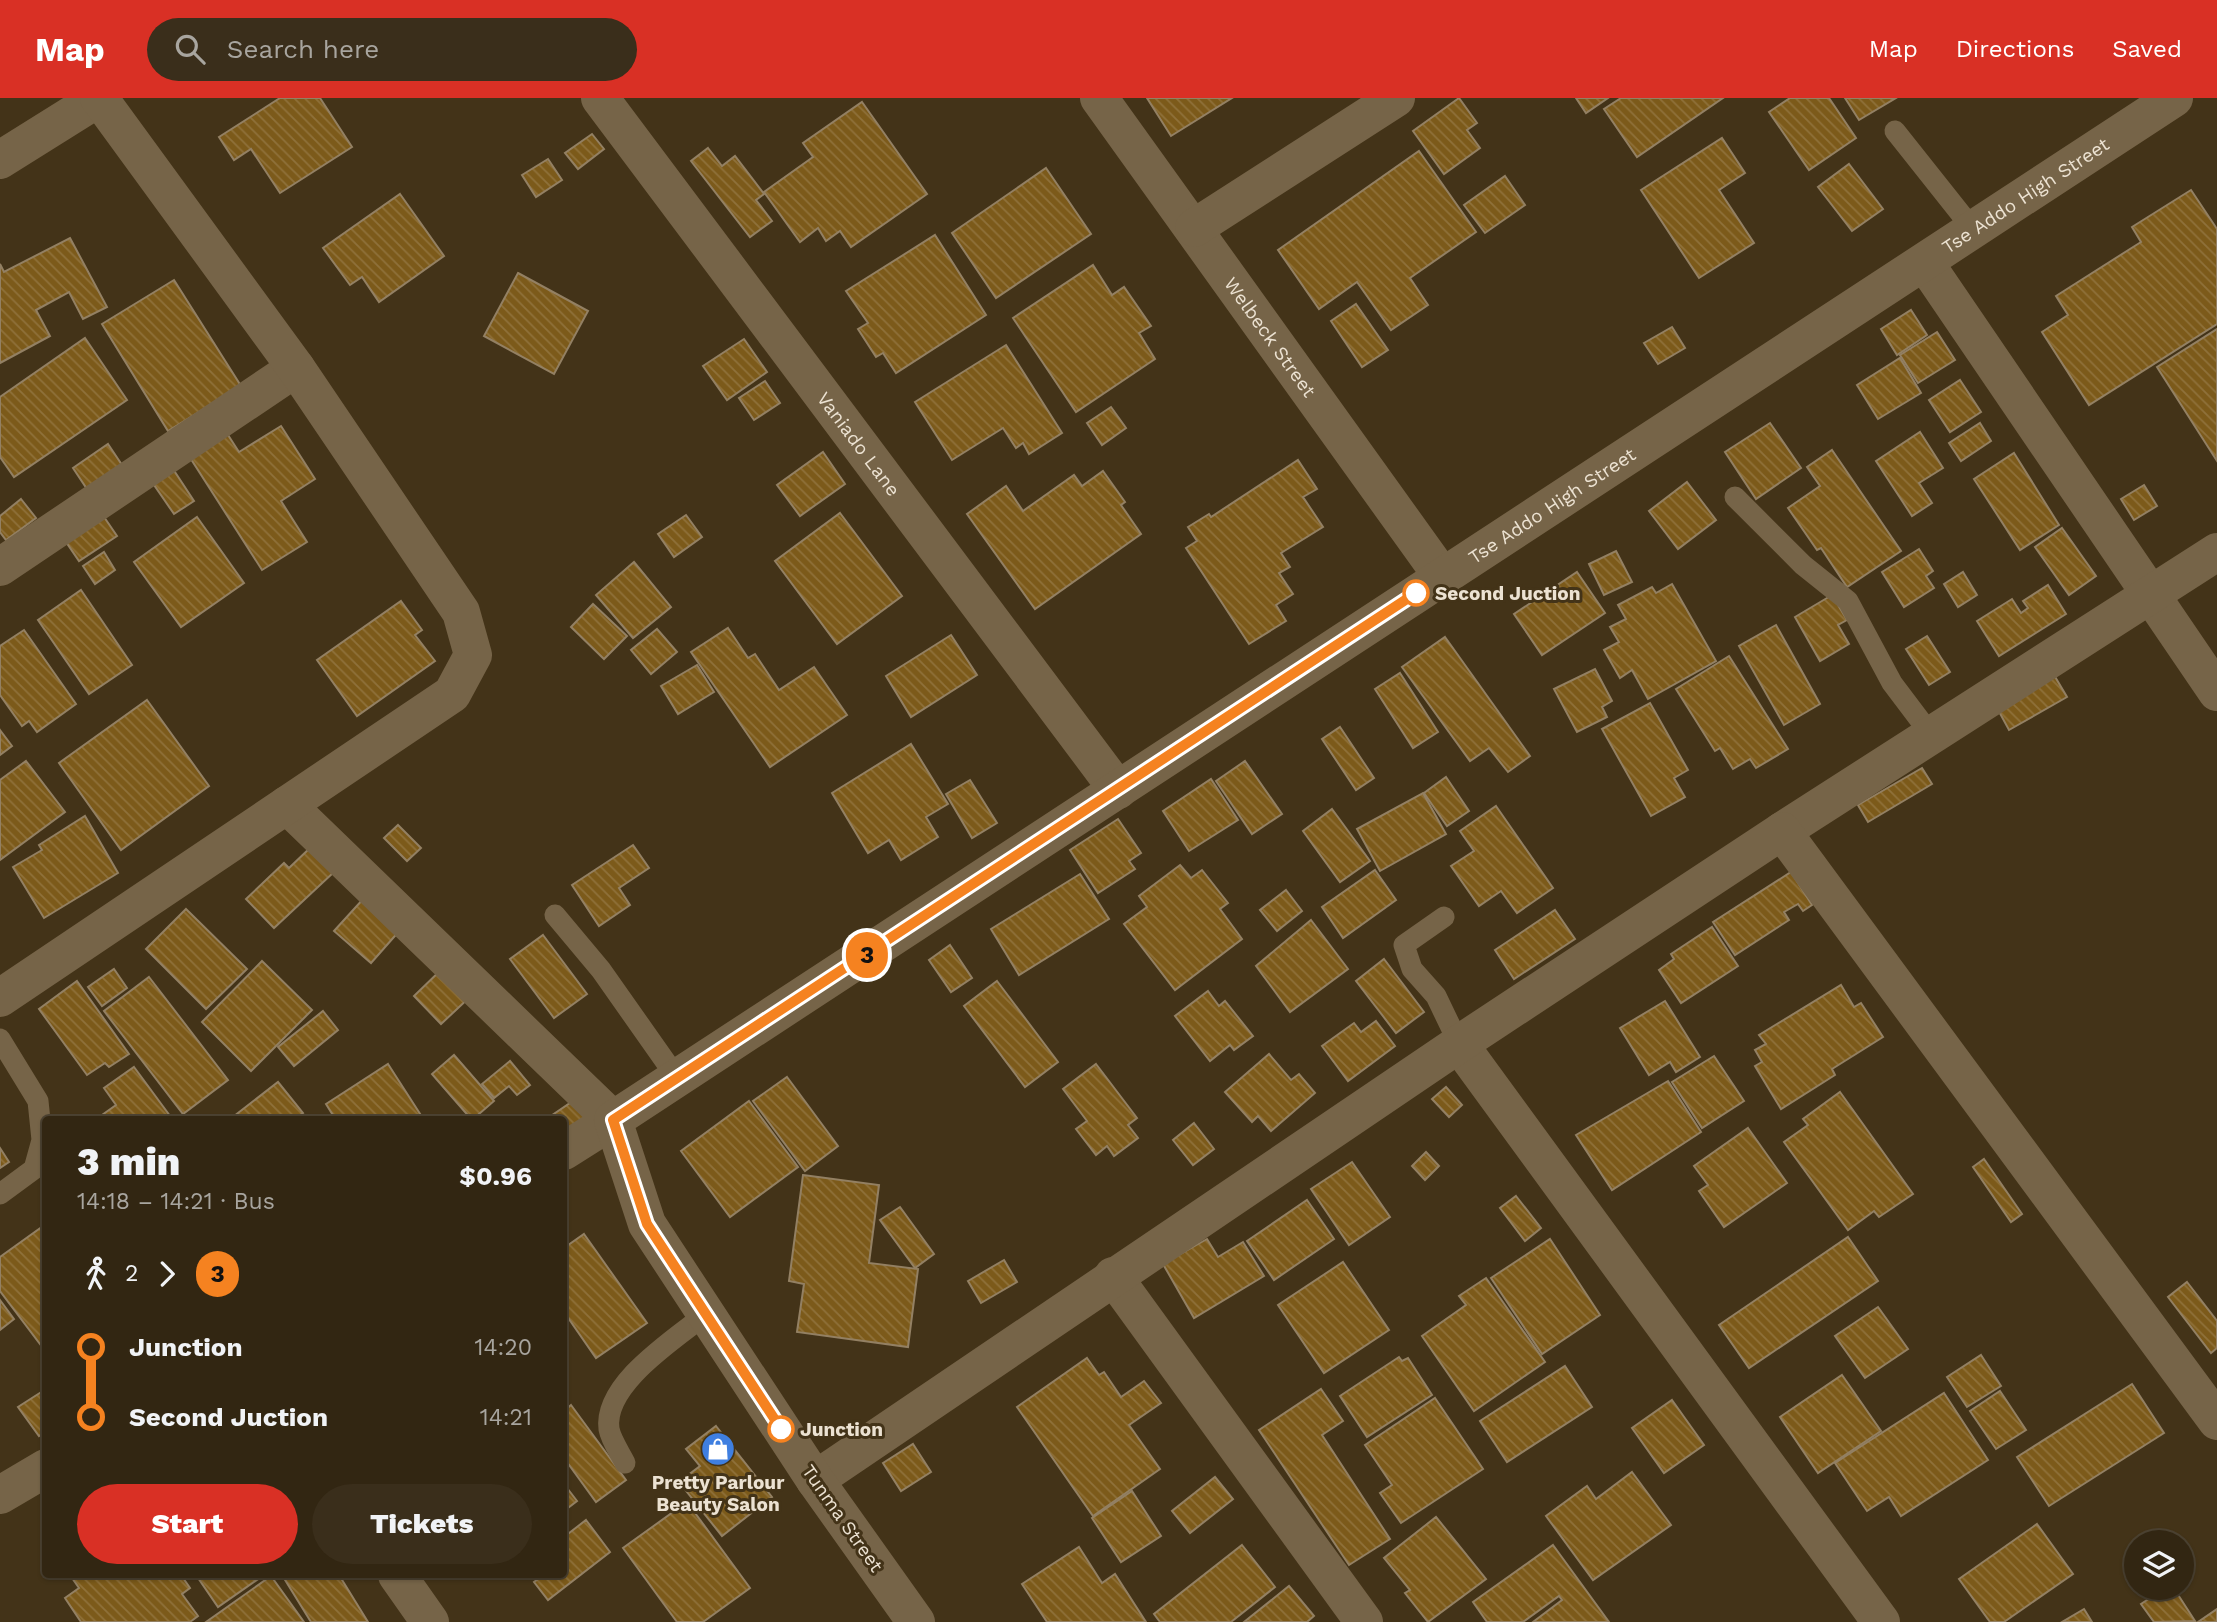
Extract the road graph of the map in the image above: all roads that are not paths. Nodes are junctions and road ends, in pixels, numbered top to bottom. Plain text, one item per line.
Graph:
1 (99, 98) edge
2 (600, 98) edge
3 (1099, 98) edge
4 (1396, 98) edge
5 (2174, 98) edge
6 (1895, 131) dead end
7 (0, 160) edge
8 (1194, 228) junction
9 (1972, 228) junction
10 (1925, 263) junction
11 (296, 368) junction
12 (1734, 497) dead end
13 (2217, 552) edge
14 (0, 567) edge
15 (1442, 576) junction
16 (2151, 594) junction
17 (2217, 692) edge
18 (1932, 736) junction
19 (1118, 790) junction
20 (287, 805) junction
21 (1782, 831) junction
22 (555, 915) dead end
23 (1444, 917) dead end
24 (0, 998) edge
25 (0, 1039) edge
26 (1459, 1044) junction
27 (677, 1078) junction
28 (613, 1120) junction
29 (567, 1149) edge
30 (0, 1194) edge
31 (1113, 1276) junction
32 (706, 1314) junction
33 (2217, 1421) edge
34 (625, 1463) dead end
35 (42, 1470) edge
36 (815, 1480) junction
37 (0, 1495) edge
38 (399, 1578) edge
39 (429, 1622) edge
40 (916, 1622) edge
41 (1364, 1622) edge
42 (1881, 1622) edge

1 - 7 street
1 - 11 street
2 - 19 street, Vaniado Lane
3 - 8 street, Welbeck Street
4 - 8 street
5 - 9 street, Tse Addo High Street
6 - 9 lane
8 - 15 street, Welbeck Street
9 - 10 street, Tse Addo High Street
10 - 15 street, Tse Addo High Street
10 - 16 street
11 - 14 street
11 - 20 street
12 - 18 lane
13 - 16 street
15 - 19 street, Tse Addo High Street
16 - 17 street
16 - 18 street
18 - 21 street
19 - 27 street, Tse Addo High Street
20 - 24 street
20 - 28 street
21 - 26 street
21 - 33 street
22 - 27 lane
23 - 26 lane
25 - 30 lane
26 - 31 street
26 - 42 street
27 - 28 street, Tse Addo High Street
28 - 29 street, Tse Addo High Street
28 - 32 street, Tunma Street
31 - 36 street
31 - 41 street
32 - 34 lane
32 - 36 street, Tunma Street
35 - 37 street
36 - 40 street, Tunma Street
38 - 39 street

